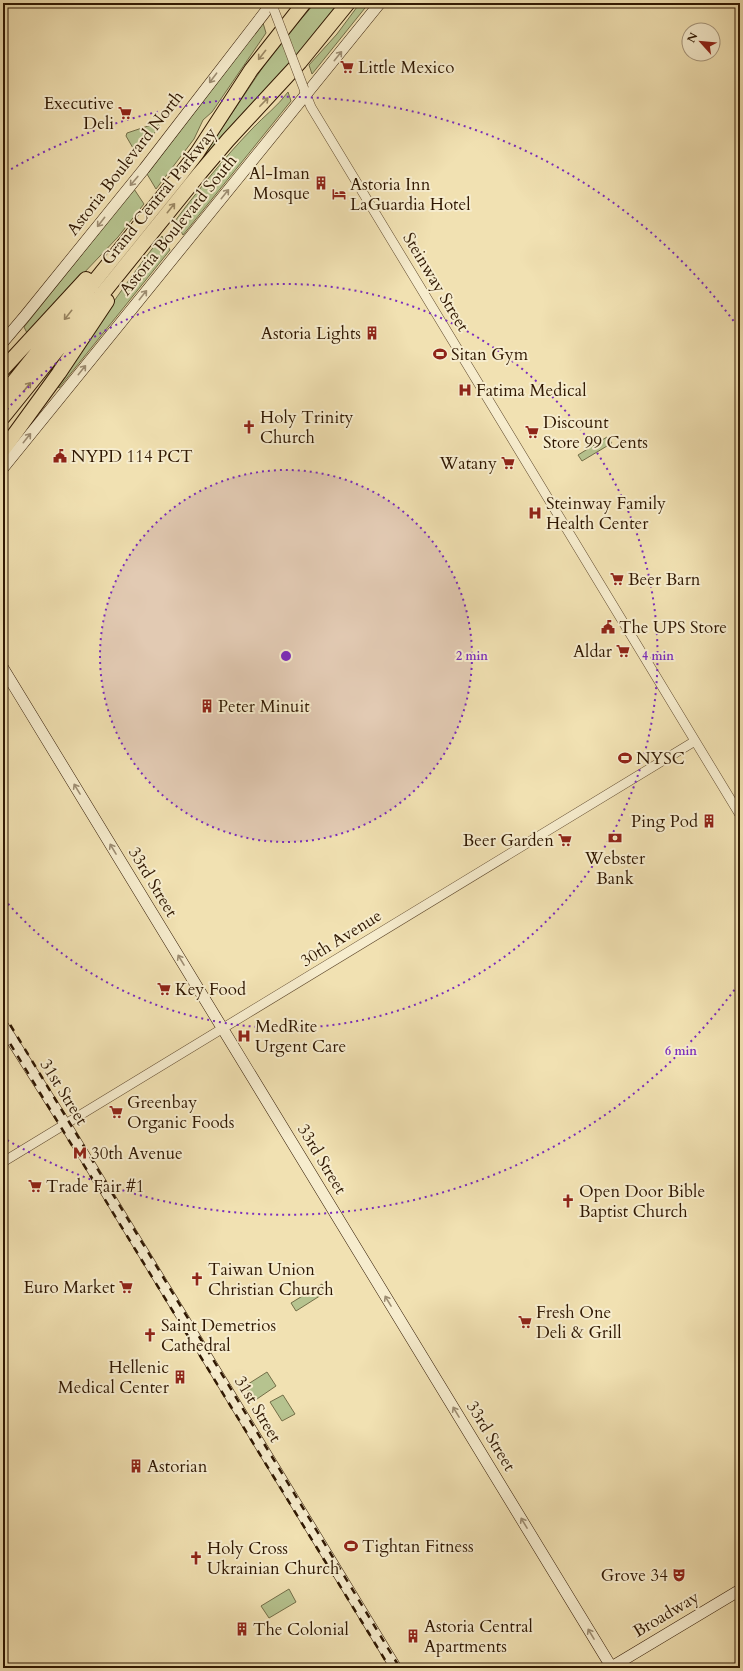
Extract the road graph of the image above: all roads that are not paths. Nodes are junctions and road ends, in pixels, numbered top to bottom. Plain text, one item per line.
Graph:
1 (304, 3) edge
2 (348, 3) edge
3 (380, 3) edge
4 (272, 5) edge
5 (305, 92) junction
6 (145, 219) junction
7 (147, 238) junction
8 (3, 342) edge
9 (3, 369) edge
10 (3, 395) edge
11 (3, 417) edge
12 (3, 450) edge
13 (3, 468) edge
14 (3, 668) edge
15 (695, 741) junction
16 (740, 815) edge
17 (3, 1026) edge
18 (223, 1029) junction
19 (65, 1124) junction
20 (3, 1162) edge
21 (740, 1590) edge
22 (396, 1668) edge
23 (611, 1668) edge

1 -> 6 highway, Grand Central Parkway
7 -> 2 highway, Grand Central Parkway
5 -> 3 main road, Astoria Boulevard South
4 - 5 street, Steinway Street, bridge
4 -> 8 main road, Astoria Boulevard North
13 -> 5 main road, Astoria Boulevard South
5 - 15 street, Steinway Street
6 - 9 highway
6 -> 10 highway, Grand Central Parkway
11 -> 7 highway, Grand Central Parkway
7 - 12 highway
18 -> 14 main road, 33rd Street
15 - 16 street, Steinway Street
15 - 18 street, 30th Avenue
17 - 19 main road, 31st Street
18 - 19 street, 30th Avenue
23 -> 18 main road, 33rd Street
19 - 20 street, 30th Avenue
19 - 22 main road, 31st Street
21 - 23 main road, Broadway

